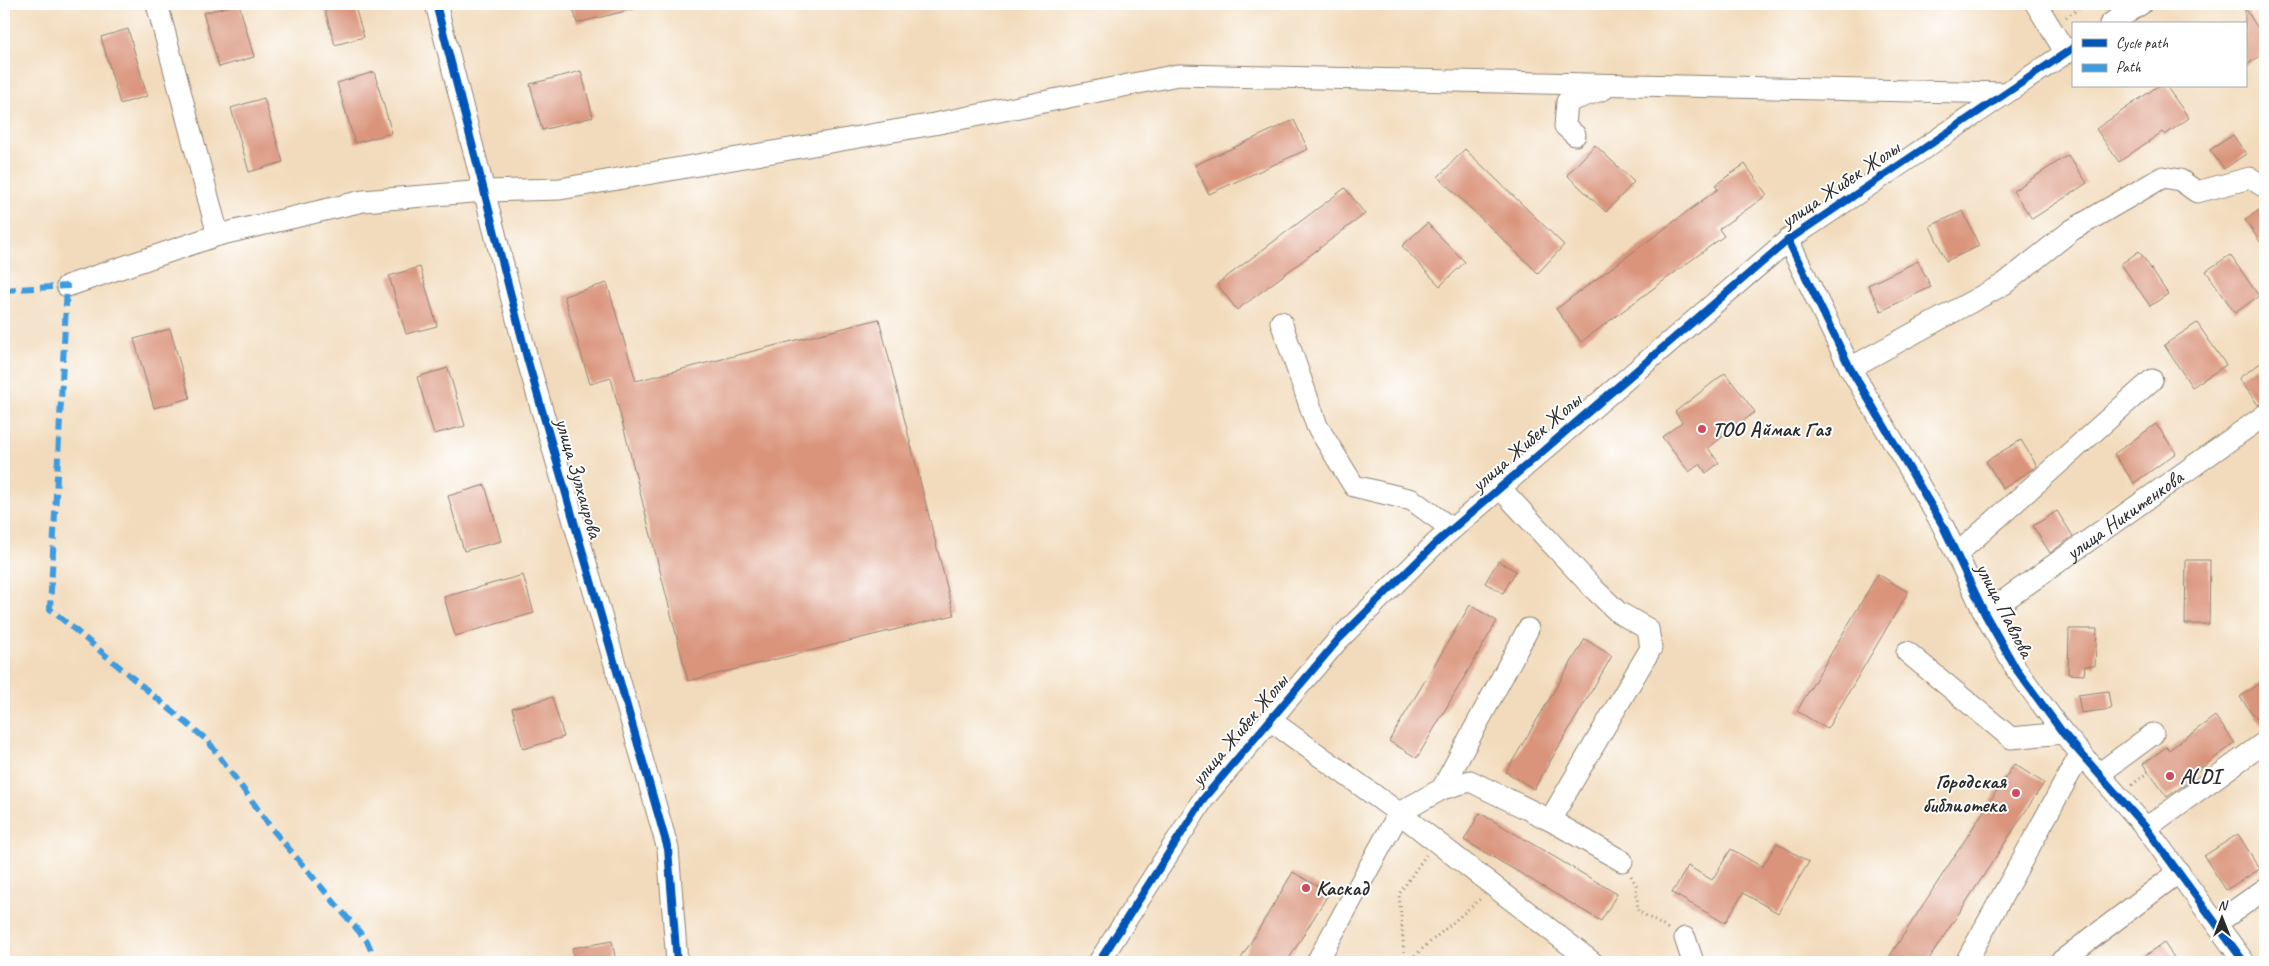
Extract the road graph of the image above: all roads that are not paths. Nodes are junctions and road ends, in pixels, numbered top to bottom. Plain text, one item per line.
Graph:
1 (157, 4) edge
2 (436, 4) edge
3 (2036, 4) edge
4 (2141, 4) edge
5 (2113, 22) edge
6 (2069, 50) edge
7 (1616, 84) junction
8 (2006, 93) junction
9 (1575, 135) dead end
10 (2265, 187) edge
11 (484, 192) junction
12 (218, 235) junction
13 (1788, 240) junction
14 (67, 286) dead end
15 (1281, 322) dead end
16 (1850, 368) junction
17 (2152, 380) dead end
18 (2265, 415) edge
19 (1500, 488) junction
20 (1452, 529) junction
21 (1957, 554) junction
22 (1985, 614) junction
23 (1528, 629) dead end
24 (1907, 652) dead end
25 (1270, 720) junction
26 (2063, 733) junction
27 (2153, 734) dead end
28 (2265, 742) edge
29 (2081, 753) junction
30 (2099, 774) junction
31 (1442, 789) junction
32 (1399, 813) junction
33 (1550, 820) junction
34 (2146, 828) junction
35 (1622, 861) road end
36 (2179, 872) junction
37 (2265, 889) edge
38 (2216, 923) junction
39 (1685, 938) road end
40 (677, 962) edge
41 (1099, 962) edge
42 (1317, 962) edge
43 (1592, 962) edge
44 (1693, 962) edge
45 (1966, 962) edge
46 (2060, 962) edge
47 (2244, 962) edge

1 - 12 street
2 - 11 street, улица Зулхаирова
3 - 6 street
4 - 5 street
6 - 8 street, улица Жибек Жолы
7 - 8 street
7 - 9 street
7 - 11 street
8 - 13 street, улица Жибек Жолы
10 - 16 street
11 - 12 street
11 - 40 street, улица Зулхаирова
12 - 14 street
13 - 16 street, улица Павлова
13 - 19 street, улица Жибек Жолы
15 - 20 street
16 - 21 street, улица Павлова
17 - 21 street
18 - 22 street, улица Никитенкова
19 - 20 street, улица Жибек Жолы
19 - 33 street
20 - 25 street, улица Жибек Жолы
21 - 22 street, улица Павлова
22 - 26 street, улица Павлова
23 - 31 street
24 - 26 street
25 - 32 street
25 - 41 street, улица Жибек Жолы
26 - 29 street, улица Павлова
27 - 30 street
28 - 34 street
29 - 30 street, улица Павлова
29 - 45 street
30 - 34 street, улица Павлова
31 - 32 street
31 - 33 street
32 - 42 street
32 - 43 street
33 - 35 street
34 - 36 street, улица Павлова
36 - 38 street, улица Павлова
36 - 46 street
37 - 38 street
38 - 47 street, улица Павлова
39 - 44 street

